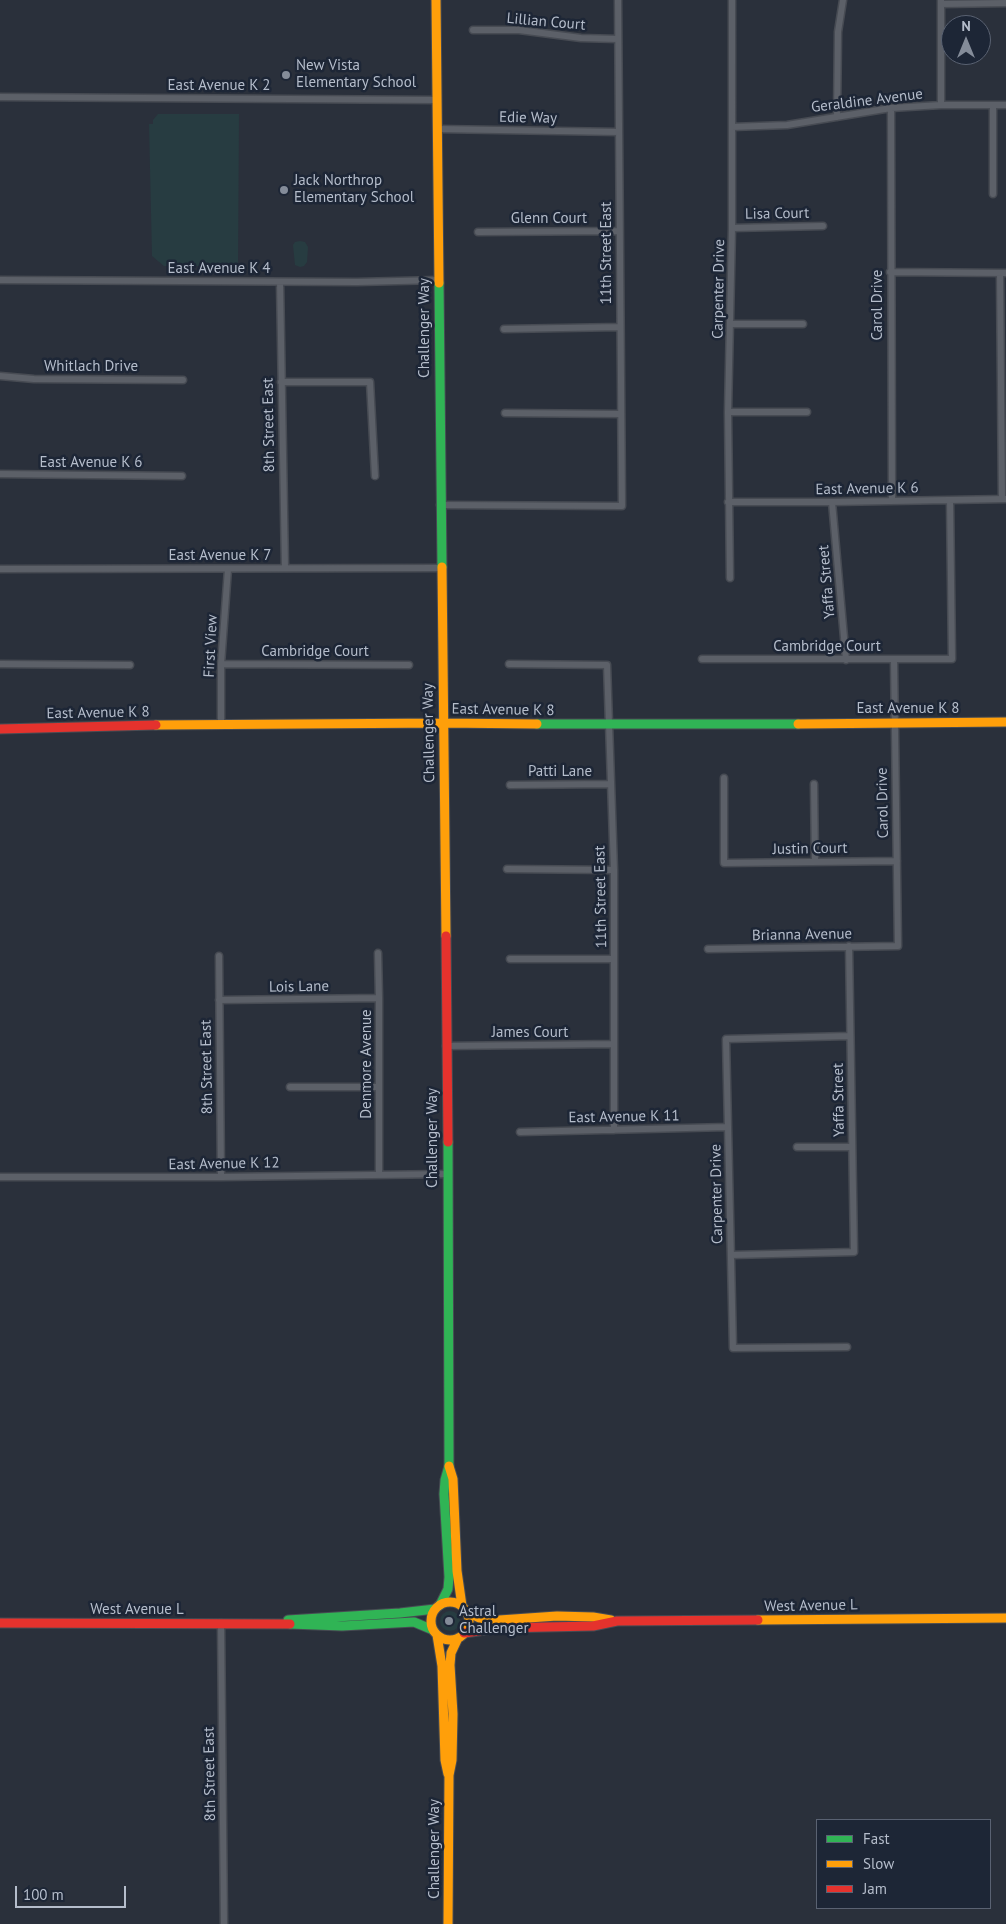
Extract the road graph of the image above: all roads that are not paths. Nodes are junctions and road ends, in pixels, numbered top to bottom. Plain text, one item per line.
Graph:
1 (436, 0) edge
2 (618, 0) edge
3 (732, 0) edge
4 (843, 0) edge
5 (941, 2) edge
6 (1006, 3) edge
7 (472, 30) dead end
8 (618, 39) junction
9 (0, 97) edge
10 (437, 100) junction
11 (941, 105) junction
12 (993, 105) junction
13 (1006, 105) edge
14 (891, 108) junction
15 (837, 117) junction
16 (732, 127) junction
17 (438, 129) junction
18 (619, 132) junction
19 (993, 194) dead end
20 (823, 226) dead end
21 (732, 228) junction
22 (620, 231) junction
23 (478, 232) dead end
24 (890, 272) junction
25 (1003, 273) edge
26 (0, 280) edge
27 (439, 280) junction
28 (280, 282) junction
29 (731, 324) junction
30 (804, 324) dead end
31 (620, 327) junction
32 (504, 329) dead end
33 (0, 376) edge
34 (183, 380) dead end
35 (281, 382) junction
36 (728, 412) junction
37 (807, 412) dead end
38 (505, 413) dead end
39 (621, 414) junction
40 (0, 474) edge
41 (182, 476) dead end
42 (375, 476) dead end
43 (1004, 499) edge
44 (950, 500) junction
45 (892, 501) junction
46 (728, 502) junction
47 (832, 502) junction
48 (440, 505) junction
49 (285, 568) junction
50 (441, 568) junction
51 (228, 569) junction
52 (0, 570) edge
53 (730, 578) dead end
54 (702, 659) dead end
55 (846, 660) junction
56 (894, 660) junction
57 (0, 664) edge
58 (221, 664) junction
59 (509, 664) dead end
60 (130, 665) dead end
61 (409, 665) dead end
62 (1006, 722) edge
63 (443, 723) junction
64 (894, 723) junction
65 (221, 724) junction
66 (610, 725) junction
67 (0, 729) edge
68 (724, 778) dead end
69 (510, 784) dead end
70 (610, 784) junction
71 (814, 784) dead end
72 (897, 861) junction
73 (815, 862) junction
74 (507, 869) dead end
75 (614, 870) junction
76 (848, 946) junction
77 (898, 946) joint
78 (708, 949) dead end
79 (378, 953) dead end
80 (219, 956) dead end
81 (510, 958) dead end
82 (614, 958) junction
83 (379, 998) junction
84 (219, 1000) junction
85 (850, 1036) junction
86 (614, 1044) junction
87 (446, 1046) junction
88 (290, 1087) dead end
89 (379, 1087) junction
90 (728, 1127) junction
91 (614, 1130) junction
92 (520, 1132) dead end
93 (797, 1147) dead end
94 (852, 1147) junction
95 (379, 1174) junction
96 (448, 1174) junction
97 (0, 1177) edge
98 (221, 1177) junction
99 (731, 1254) junction
100 (848, 1347) dead end
101 (448, 1466) junction
102 (437, 1607) junction
103 (464, 1609) junction
104 (1006, 1618) edge
105 (617, 1621) junction
106 (0, 1623) edge
107 (221, 1623) junction
108 (274, 1623) junction
109 (435, 1633) junction
110 (461, 1636) junction
111 (449, 1774) junction
112 (224, 1924) edge
113 (448, 1924) edge

1 - 10 main road, Challenger Way
2 - 8 street, 11th Street East
3 - 16 street, Carpenter Drive
4 - 15 street
5 - 6 street
5 - 11 street
7 - 8 street, Lillian Court
8 - 18 street, 11th Street East
9 - 10 street, East Avenue K 2
10 - 17 main road, Challenger Way
11 - 12 street, Geraldine Avenue
11 - 14 street, Geraldine Avenue
12 - 13 street, Geraldine Avenue
12 - 19 street
14 - 15 street, Geraldine Avenue
14 - 24 street, Carol Drive
15 - 16 street, Geraldine Avenue
16 - 21 street, Carpenter Drive
17 - 18 street, Edie Way
17 - 27 main road, Challenger Way
18 - 22 street, 11th Street East
20 - 21 street, Lisa Court
21 - 29 street, Carpenter Drive
22 - 23 street, Glenn Court
22 - 31 street, 11th Street East
24 - 25 street
24 - 45 street, Carol Drive
25 - 43 street
26 - 28 street, East Avenue K 4
27 - 28 street, East Avenue K 4
27 - 48 main road, Challenger Way
28 - 35 street, 8th Street East
29 - 30 street
29 - 36 street, Carpenter Drive
31 - 32 street
31 - 39 street, 11th Street East
33 - 34 street, Whitlach Drive
35 - 42 street
35 - 49 street, 8th Street East
36 - 37 street
36 - 46 street, Carpenter Drive
38 - 39 street
39 - 48 street, 11th Street East
40 - 41 street, East Avenue K 6
43 - 44 street, East Avenue K 6
44 - 45 street, East Avenue K 6
44 - 56 street, Cambridge Court
45 - 47 street, East Avenue K 6
46 - 47 street, East Avenue K 6
46 - 53 street, Carpenter Drive
47 - 55 street, Yaffa Street
48 - 50 main road, Challenger Way
49 - 50 street, East Avenue K 7
49 - 51 street, East Avenue K 7
50 - 63 main road, Challenger Way
51 - 52 street, East Avenue K 7
51 - 58 street, First View
54 - 55 street, Cambridge Court
55 - 56 street, Cambridge Court
56 - 64 street, Carol Drive
57 - 60 street
58 - 61 street, Cambridge Court
58 - 65 street, First View
59 - 66 street, 11th Street East
62 - 64 main road, East Avenue K 8
63 - 65 main road, East Avenue K 8
63 - 66 main road, East Avenue K 8
63 - 87 main road, Challenger Way
64 - 66 main road, East Avenue K 8
64 - 72 street, Carol Drive
65 - 67 main road, East Avenue K 8
66 - 70 street, 11th Street East
68 - 73 street, Justin Court
69 - 70 street, Patti Lane
70 - 75 street, 11th Street East
71 - 73 street
72 - 73 street, Justin Court
72 - 77 street, Carol Drive
74 - 75 street
75 - 82 street, 11th Street East
76 - 77 street, Brianna Avenue
76 - 78 street, Brianna Avenue
76 - 85 street, Yaffa Street
79 - 83 street, Denmore Avenue
80 - 84 street, 8th Street East
81 - 82 street
82 - 86 street, 11th Street East
83 - 84 street, Lois Lane
83 - 89 street, Denmore Avenue
84 - 98 street, 8th Street East
85 - 90 street, Carpenter Drive
85 - 94 street, Yaffa Street
86 - 87 street, James Court
86 - 91 street, 11th Street East
87 - 96 main road, Challenger Way
88 - 89 street
89 - 95 street, Denmore Avenue
90 - 91 street, East Avenue K 11
90 - 99 street, Carpenter Drive
91 - 92 street, East Avenue K 11
93 - 94 street
94 - 99 street, Yaffa Street
95 - 96 street, East Avenue K 12
95 - 98 street, East Avenue K 12
96 - 101 main road, Challenger Way
97 - 98 street, East Avenue K 12
99 - 100 street, Carpenter Drive
101 - 102 main road, Challenger Way
101 - 103 main road, Challenger Way
102 - 103 main road
102 - 108 main road, West Avenue L
102 - 109 main road
103 - 105 main road, West Avenue L
103 - 110 main road
104 - 105 main road, West Avenue L
105 - 110 main road, West Avenue L
106 - 107 main road, West Avenue L
107 - 108 main road, West Avenue L
107 - 112 street, 8th Street East
108 - 109 main road, West Avenue L
109 - 110 main road
109 - 111 main road, Challenger Way
110 - 111 main road, Challenger Way
111 - 113 main road, Challenger Way

